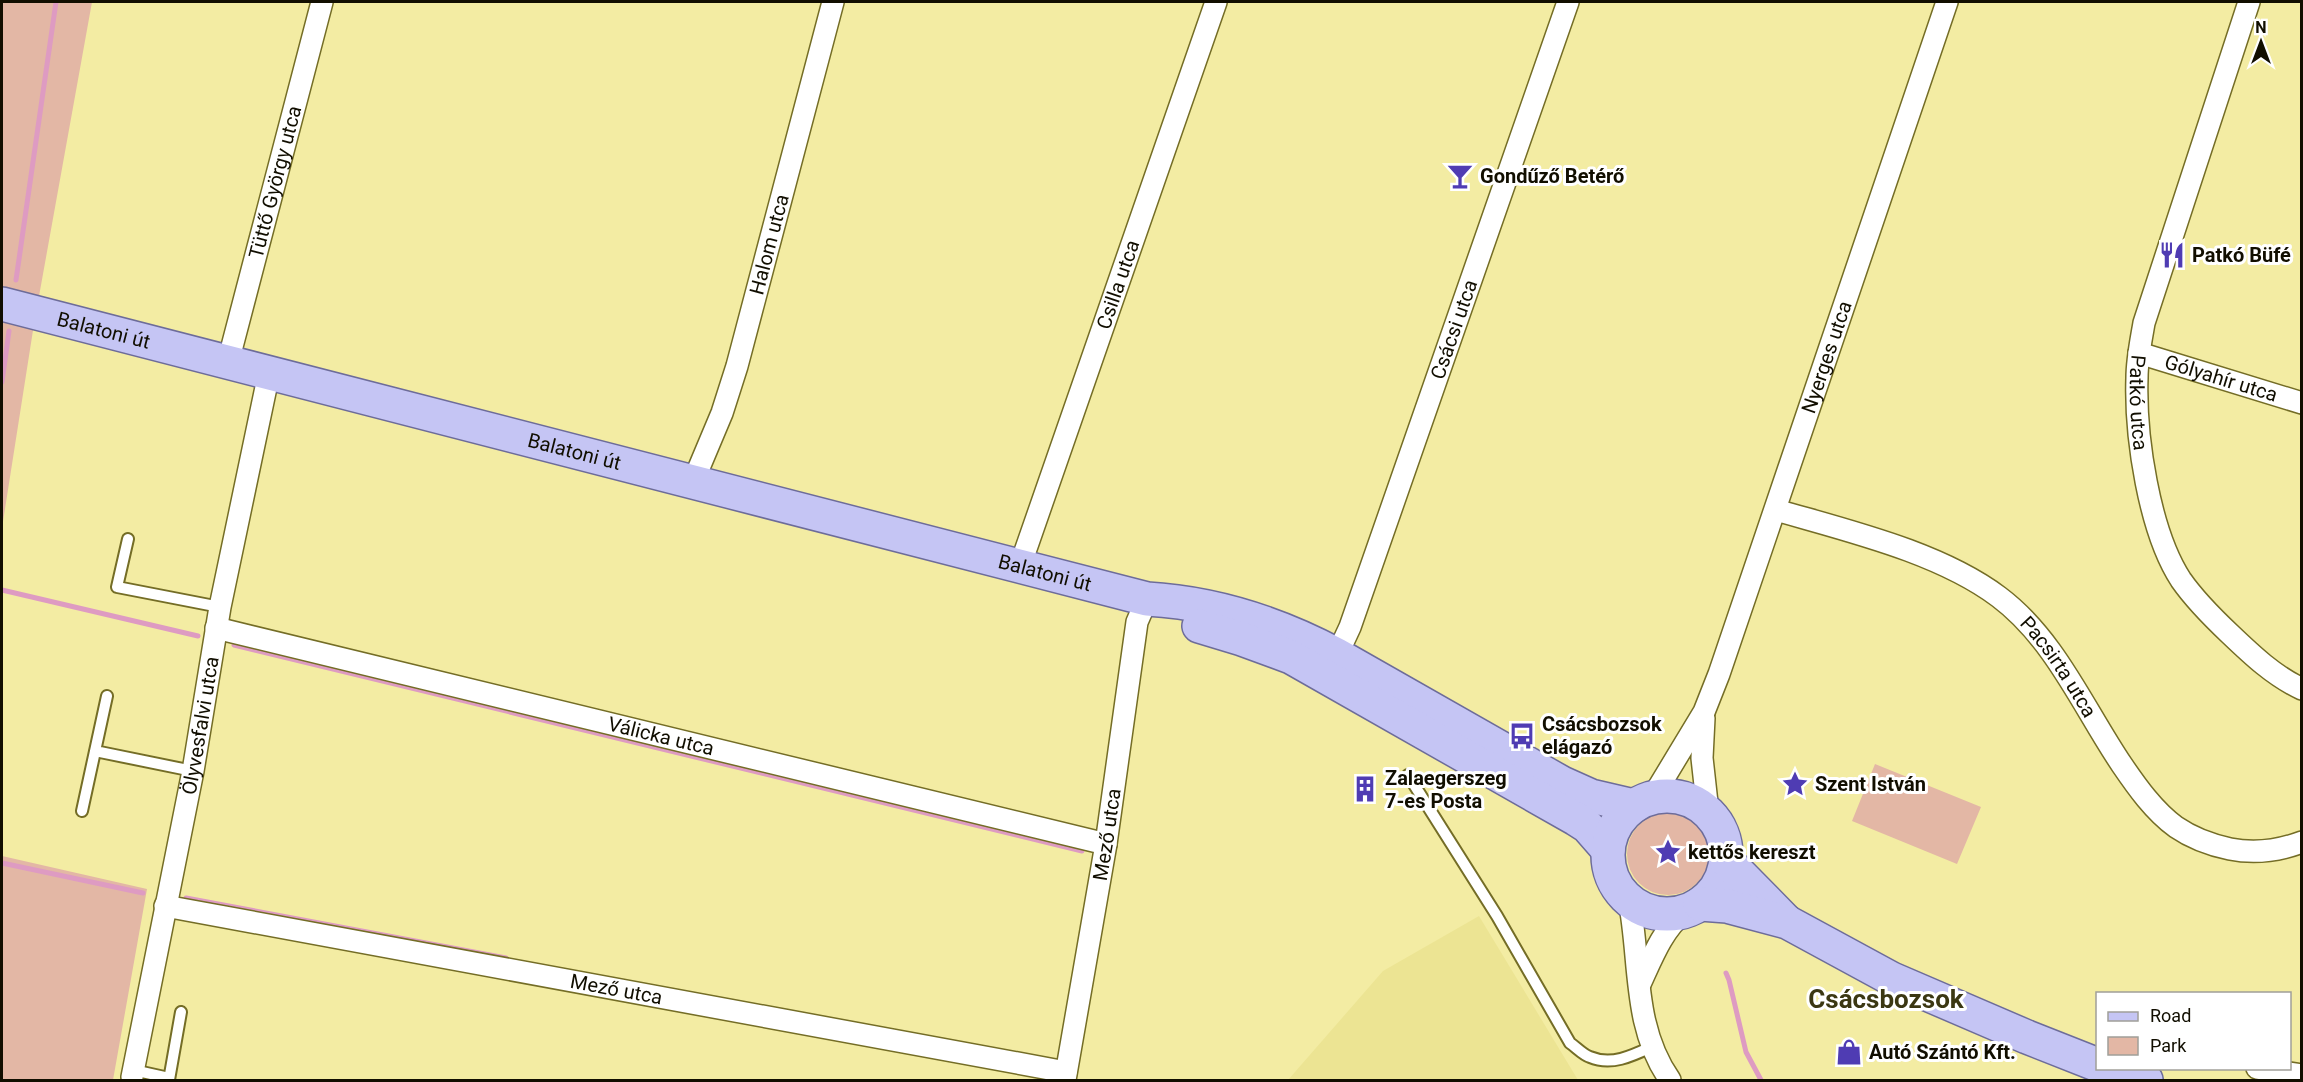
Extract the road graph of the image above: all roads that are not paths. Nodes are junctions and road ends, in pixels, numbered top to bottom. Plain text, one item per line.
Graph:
1 (322, 2) edge
2 (833, 2) edge
3 (1216, 2) edge
4 (1568, 2) edge
5 (1947, 2) edge
6 (2249, 2) edge
7 (2, 304) edge
8 (2139, 352) junction
9 (228, 362) junction
10 (269, 373) junction
11 (2301, 403) edge
12 (693, 482) junction
13 (1776, 510) junction
14 (128, 538) dead end
15 (1020, 566) junction
16 (1147, 599) junction
17 (218, 617) junction
18 (1337, 655) junction
19 (2301, 689) edge
20 (107, 696) dead end
21 (1704, 712) junction
22 (95, 751) junction
23 (193, 771) junction
24 (1408, 775) dead end
25 (1643, 802) junction
26 (82, 811) dead end
27 (1708, 813) junction
28 (2301, 842) edge
29 (1106, 844) junction
30 (1608, 850) junction
31 (1726, 860) junction
32 (1629, 900) junction
33 (165, 906) junction
34 (1692, 908) junction
35 (1787, 922) junction
36 (1640, 984) junction
37 (182, 1012) dead end
38 (1651, 1047) junction
39 (2096, 1063) edge
40 (2268, 1070) edge
41 (132, 1074) joint
42 (1065, 1076) edge
43 (2301, 1076) edge
44 (169, 1079) edge
45 (1670, 1080) edge

1 - 9 street, Tüttő György utca
2 - 12 street, Halom utca
3 - 15 street, Csilla utca
4 - 18 street, Csácsi utca
5 - 13 street, Nyerges utca
6 - 8 street, Patkó utca
7 - 9 main road, Balatoni út
8 - 11 street, Gólyahír utca
8 - 19 street, Patkó utca
9 - 10 main road, Balatoni út
10 - 12 main road, Balatoni út
10 - 17 street, Ölyvesfalvi utca
12 - 15 main road, Balatoni út
13 - 21 street, Nyerges utca
13 - 28 street, Pacsirta utca
14 - 17 lane
15 - 16 main road, Balatoni út
16 - 18 main road, Balatoni út
16 - 29 street, Mező utca
16 - 30 main road, Balatoni út
17 - 23 street, Ölyvesfalvi utca
17 - 29 street, Válicka utca
18 - 25 main road, Balatoni út
20 - 22 lane
21 - 25 street, Nyerges utca
21 - 27 street, Nyerges utca
22 - 23 lane
22 - 26 lane
23 - 33 street, Ölyvesfalvi utca
24 - 38 lane
25 - 27 main road
25 - 30 main road
27 - 31 main road
29 - 42 street, Mező utca
30 - 32 main road
31 - 34 main road
31 - 35 main road
32 - 34 main road
32 - 36 street
33 - 41 street, Ölyvesfalvi utca
33 - 42 street, Mező utca
34 - 35 main road
34 - 36 street
35 - 39 main road
36 - 38 street
37 - 44 lane
38 - 45 street
40 - 43 street
41 - 44 lane

